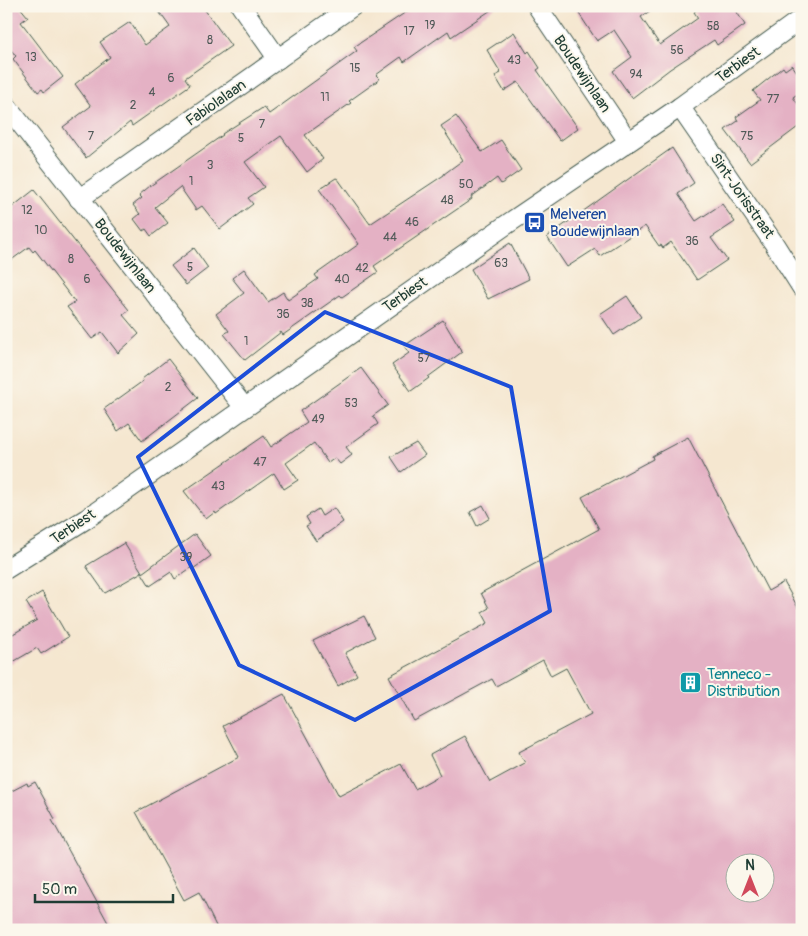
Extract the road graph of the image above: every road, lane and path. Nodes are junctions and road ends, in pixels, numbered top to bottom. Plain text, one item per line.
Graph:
1 (241, 6) edge
2 (353, 6) edge
3 (537, 6) edge
4 (802, 18) edge
5 (278, 59) junction
6 (6, 105) edge
7 (680, 106) junction
8 (628, 141) junction
9 (79, 199) junction
10 (802, 288) edge
11 (244, 407) junction
12 (6, 569) edge

1 - 5 street
2 - 5 street, Fabiolalaan
3 - 8 street, Boudewijnlaan
4 - 7 street, Terbiest
5 - 9 street, Fabiolalaan
6 - 9 street, Boudewijnlaan
7 - 8 street, Terbiest
7 - 10 street, Sint-Jorisstraat
8 - 11 street, Terbiest
9 - 11 street, Boudewijnlaan
11 - 12 street, Terbiest

